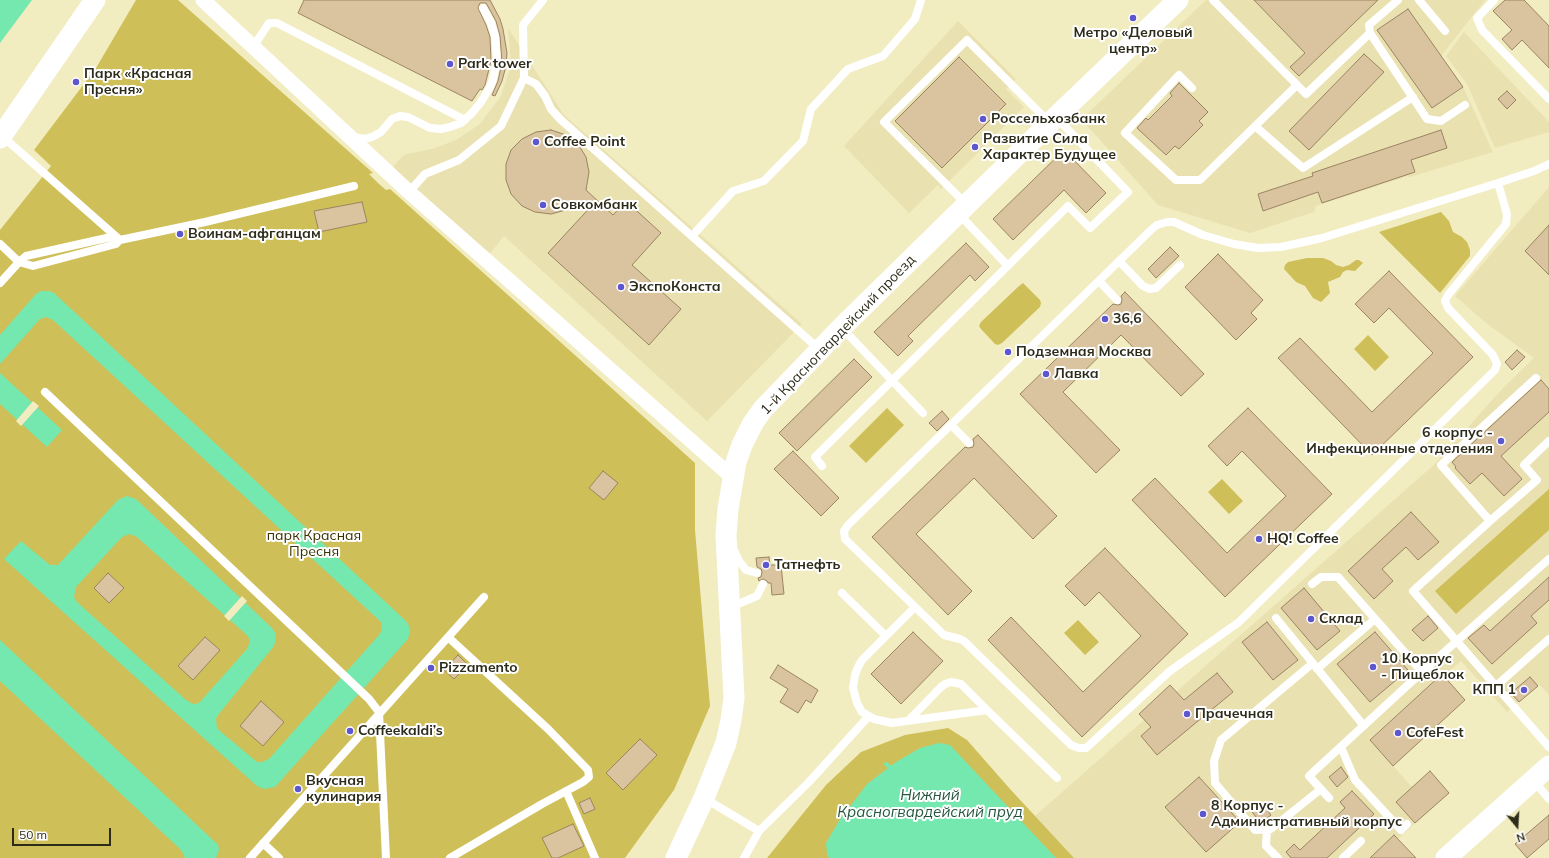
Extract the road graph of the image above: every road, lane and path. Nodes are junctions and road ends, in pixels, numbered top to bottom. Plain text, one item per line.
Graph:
1 (95, 0) edge
2 (203, 0) edge
3 (543, 0) edge
4 (921, 0) edge
5 (1178, 0) edge
6 (1213, 0) edge
7 (1398, 0) edge
8 (1419, 0) edge
9 (1494, 0) edge
10 (483, 8) dead end
11 (1445, 31) dead end
12 (1370, 33) junction
13 (253, 47) junction
14 (524, 78) junction
15 (1297, 85) junction
16 (1192, 88) dead end
17 (1413, 97) junction
18 (1549, 98) edge
19 (1465, 105) dead end
20 (465, 120) junction
21 (1053, 120) junction
22 (1255, 126) junction
23 (347, 134) junction
24 (1, 136) edge
25 (1549, 164) edge
26 (1498, 183) junction
27 (354, 186) dead end
28 (409, 192) junction
29 (962, 208) junction
30 (692, 236) junction
31 (120, 240) junction
32 (0, 244) edge
33 (1119, 261) junction
34 (19, 262) junction
35 (1007, 265) junction
36 (1180, 265) dead end
37 (1098, 281) junction
38 (0, 282) edge
39 (1117, 300) dead end
40 (842, 327) junction
41 (820, 350) junction
42 (1536, 378) dead end
43 (892, 379) junction
44 (45, 392) dead end
45 (923, 412) dead end
46 (951, 425) junction
47 (1549, 441) edge
48 (969, 444) dead end
49 (822, 466) dead end
50 (732, 477) junction
51 (1490, 521) junction
52 (726, 535) junction
53 (1549, 559) edge
54 (758, 572) dead end
55 (763, 584) dead end
56 (1312, 584) dead end
57 (842, 593) dead end
58 (484, 597) dead end
59 (730, 607) junction
60 (915, 607) junction
61 (1276, 618) dead end
62 (1375, 619) junction
63 (886, 636) junction
64 (448, 637) junction
65 (1549, 639) edge
66 (1457, 642) junction
67 (1315, 666) junction
68 (1422, 672) junction
69 (1496, 686) junction
70 (987, 710) junction
71 (379, 712) junction
72 (868, 717) junction
73 (908, 721) junction
74 (1364, 726) junction
75 (1341, 747) junction
76 (1549, 747) edge
77 (1549, 766) edge
78 (1057, 778) dead end
79 (1533, 780) junction
80 (1321, 789) junction
81 (566, 791) junction
82 (704, 798) junction
83 (1329, 798) dead end
84 (1549, 799) edge
85 (1407, 824) dead end
86 (1266, 829) junction
87 (759, 831) junction
88 (1361, 841) dead end
89 (263, 843) junction
90 (250, 858) edge
91 (279, 858) edge
92 (386, 858) edge
93 (450, 858) edge
94 (593, 858) edge
95 (676, 858) edge
96 (744, 858) edge
97 (1278, 858) edge
98 (1343, 858) edge
99 (1446, 858) edge

1 - 24 street
2 - 13 street
3 - 14 lane
4 - 30 lane
5 - 21 street, 1-й Красногвардейский проезд
6 - 15 lane
7 - 12 lane
8 - 11 lane
9 - 18 lane
10 - 20 lane
12 - 15 lane
12 - 17 lane
13 - 20 lane
13 - 23 street
14 - 28 lane
14 - 30 lane
15 - 22 lane
16 - 22 lane
17 - 19 lane
17 - 22 lane
20 - 23 lane
21 - 29 street, 1-й Красногвардейский проезд
21 - 29 lane
21 - 35 lane
23 - 28 street
24 - 31 lane
25 - 26 lane
26 - 33 lane
26 - 60 lane
27 - 31 lane
28 - 50 street
29 - 35 lane
29 - 40 street, 1-й Красногвардейский проезд
30 - 41 lane
31 - 34 lane
32 - 34 lane
33 - 36 lane
33 - 37 lane
34 - 38 lane
35 - 43 lane
37 - 39 lane
37 - 46 lane
40 - 41 street, 1-й Красногвардейский проезд
40 - 43 lane
41 - 50 street, 1-й Красногвардейский проезд
42 - 51 lane
43 - 45 lane
43 - 49 lane
44 - 71 lane
46 - 48 lane
46 - 60 lane
47 - 51 lane
50 - 52 street, 1-й Красногвардейский проезд
51 - 66 lane
52 - 54 lane
52 - 59 street, 1-й Красногвардейский проезд
53 - 66 lane
55 - 59 lane
56 - 62 lane
57 - 63 lane
58 - 64 lane
59 - 82 street, 1-й Красногвардейский проезд
60 - 63 lane
61 - 67 lane
62 - 67 lane
62 - 68 lane
63 - 72 lane
64 - 71 lane
64 - 81 lane
65 - 69 lane
66 - 68 lane
66 - 69 lane
67 - 74 lane
67 - 86 lane
68 - 74 lane
69 - 76 lane
70 - 73 lane
70 - 73 lane
70 - 78 lane
71 - 89 lane
71 - 92 lane
72 - 73 lane
72 - 87 lane
74 - 75 lane
75 - 80 lane
75 - 85 lane
77 - 79 street
79 - 84 lane
79 - 99 street
80 - 83 lane
80 - 86 lane
81 - 93 lane
81 - 94 lane
82 - 87 lane
82 - 95 street, 1-й Красногвардейский проезд
86 - 97 lane
87 - 96 lane
88 - 98 lane
89 - 90 lane
89 - 91 lane

